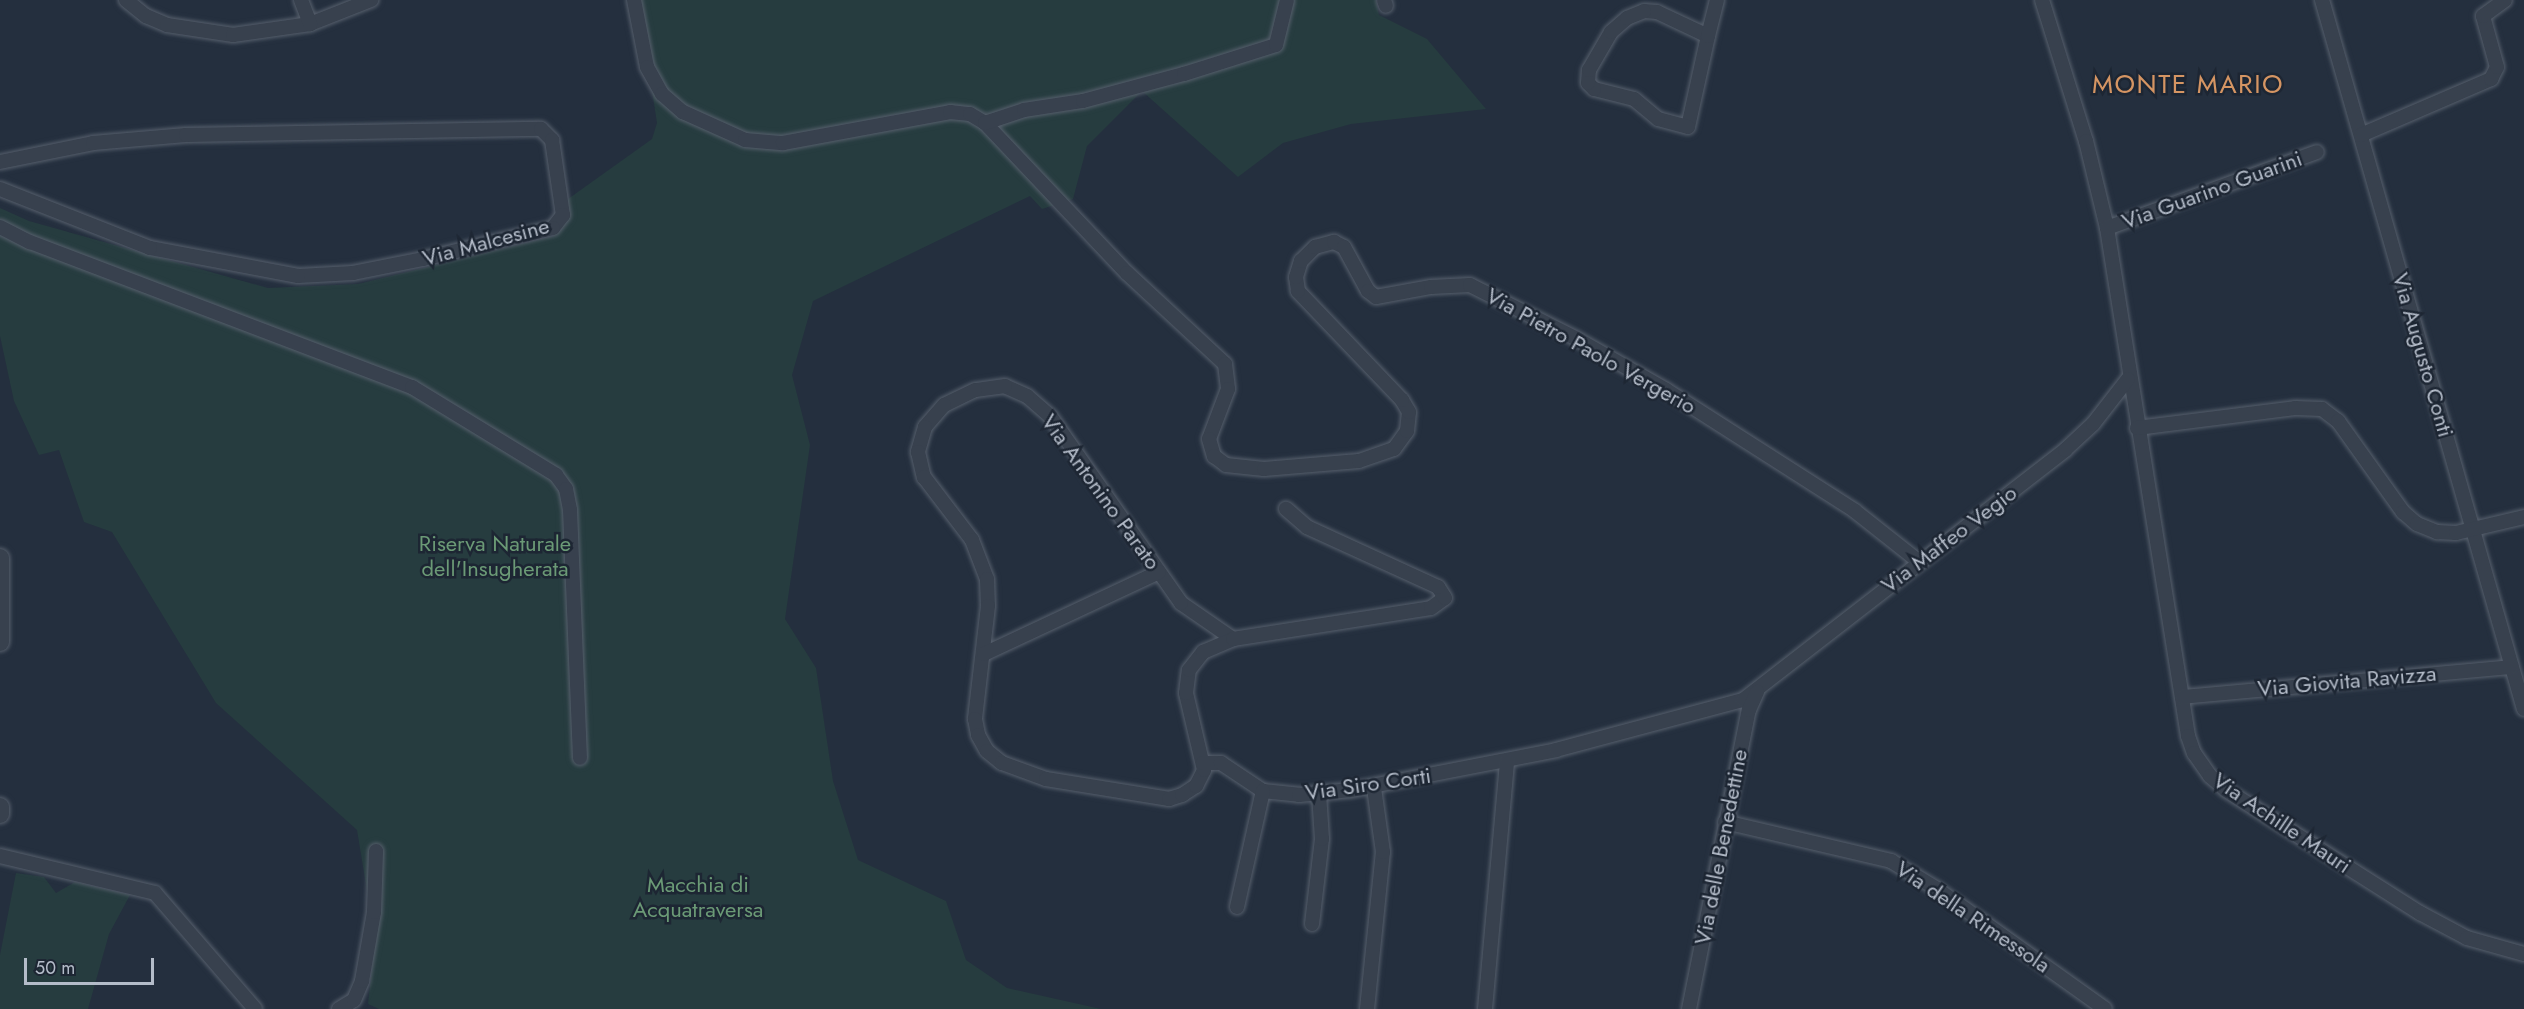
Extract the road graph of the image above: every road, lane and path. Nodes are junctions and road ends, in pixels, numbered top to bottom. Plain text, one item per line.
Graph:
1 (126, 0) edge
2 (301, 0) edge
3 (371, 0) edge
4 (634, 0) edge
5 (1287, 0) edge
6 (1717, 0) edge
7 (2042, 0) edge
8 (2322, 0) edge
9 (2505, 0) edge
10 (310, 24) junction
11 (1708, 36) junction
12 (985, 123) junction
13 (2361, 135) junction
14 (2317, 152) dead end
15 (0, 162) edge
16 (0, 189) edge
17 (0, 226) edge
18 (2107, 228) junction
19 (2128, 379) junction
20 (2137, 428) junction
21 (1286, 509) dead end
22 (2524, 517) edge
23 (2474, 531) junction
24 (0, 558) edge
25 (1918, 561) junction
26 (1159, 572) junction
27 (1233, 639) junction
28 (0, 642) edge
29 (984, 654) junction
30 (2512, 667) junction
31 (1760, 687) junction
32 (2182, 697) junction
33 (2524, 709) edge
34 (579, 758) dead end
35 (1507, 761) junction
36 (1203, 763) junction
37 (1374, 788) junction
38 (1263, 791) junction
39 (1319, 794) junction
40 (0, 807) edge
41 (0, 814) edge
42 (1725, 822) junction
43 (376, 851) dead end
44 (0, 856) edge
45 (1238, 907) dead end
46 (1312, 924) dead end
47 (2524, 954) edge
48 (255, 1009) edge
49 (339, 1009) edge
50 (1367, 1009) edge
51 (1485, 1009) edge
52 (1689, 1009) edge
53 (2105, 1009) edge

1 - 10 street
2 - 10 street
3 - 10 street
4 - 12 street
5 - 12 street
6 - 11 street
7 - 18 street, Via Achille Mauri
8 - 13 street, Via Augusto Conti
9 - 13 street
11 - 11 street
12 - 25 street, Via Pietro Paolo Vergerio
13 - 23 street, Via Augusto Conti
14 - 18 street, Via Guarino Guarini
15 - 16 street, Via Malcesine
17 - 34 street
18 - 19 street, Via Achille Mauri
19 - 20 street, Via Achille Mauri
19 - 25 street, Via Maffeo Vegio
20 - 23 street
20 - 32 street, Via Achille Mauri
21 - 27 street
22 - 23 street
23 - 30 street, Via Augusto Conti
24 - 28 street
25 - 31 street, Via Maffeo Vegio
26 - 27 street, Via Antonino Parato
26 - 29 street
26 - 29 street, Via Antonino Parato
27 - 36 street
29 - 36 street, Via Antonino Parato
30 - 32 street, Via Giovita Ravizza
30 - 33 street, Via Augusto Conti
31 - 35 street, Via Siro Corti
31 - 42 street, Via delle Benedettine
32 - 47 street, Via Achille Mauri
35 - 37 street, Via Siro Corti
35 - 51 street
36 - 38 street
37 - 39 street, Via Siro Corti
37 - 50 street
38 - 39 street, Via Siro Corti
38 - 45 street
39 - 46 street
40 - 41 street
42 - 52 street, Via delle Benedettine
42 - 53 street, Via della Rimessola
43 - 49 street
44 - 48 street

